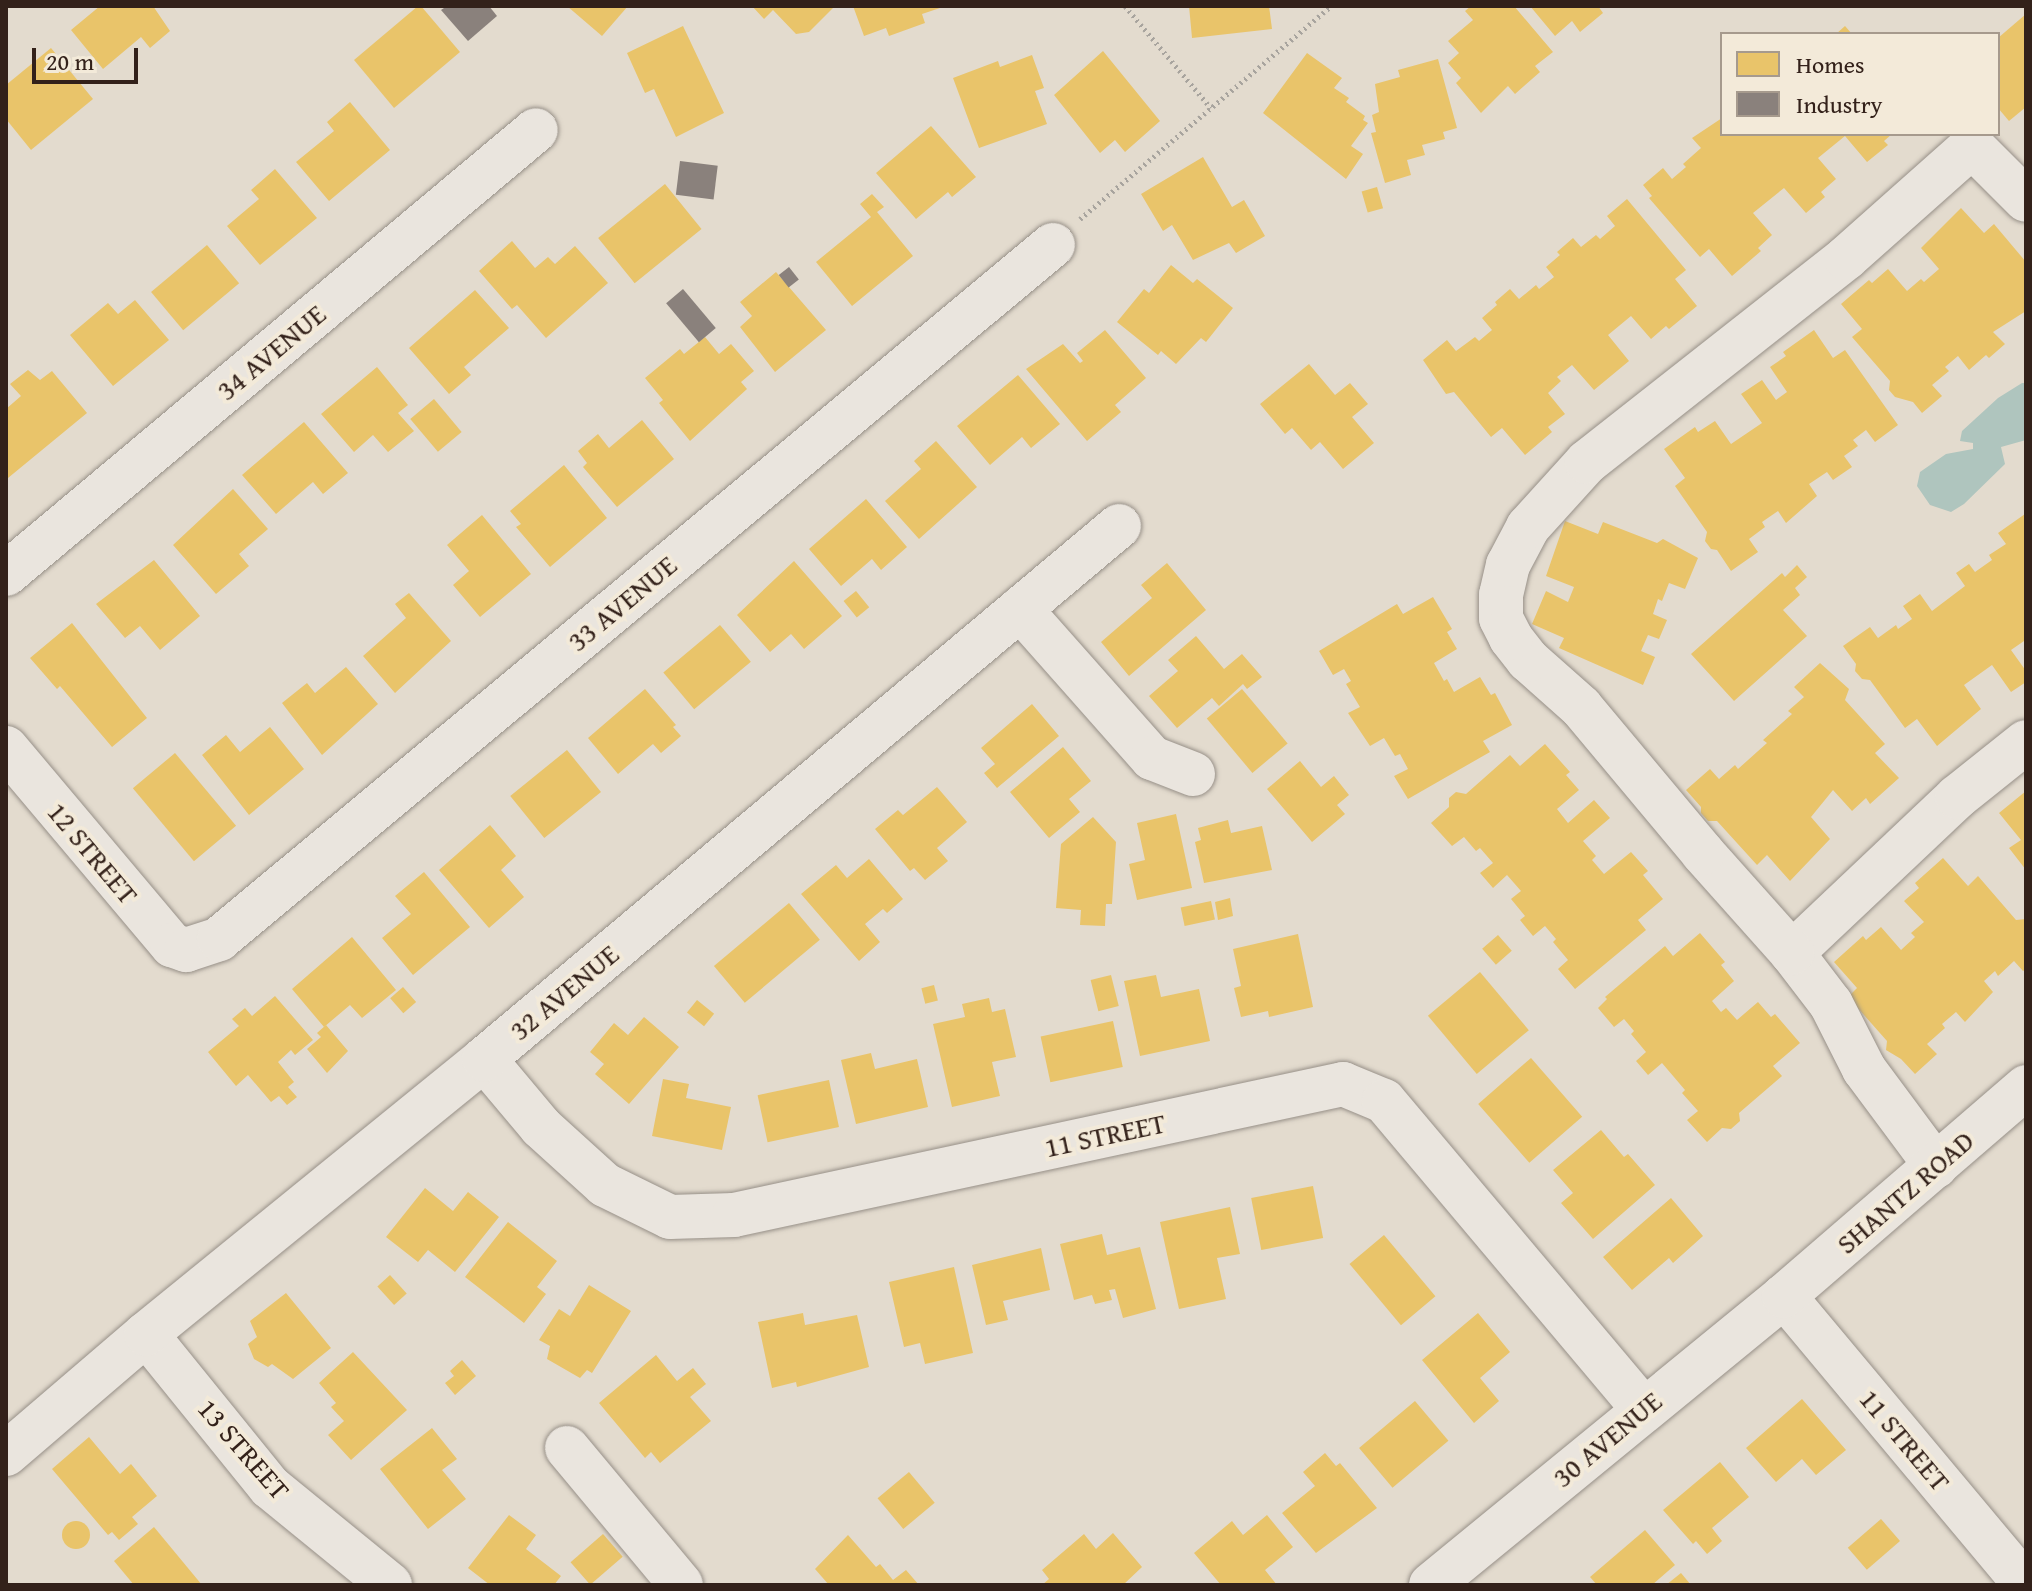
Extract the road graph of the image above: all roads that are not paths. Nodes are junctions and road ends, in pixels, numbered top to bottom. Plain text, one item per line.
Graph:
1 (536, 130) dead end
2 (2026, 200) edge
3 (1053, 245) road end
4 (1119, 526) dead end
5 (6, 574) edge
6 (1020, 609) junction
7 (2026, 742) edge
8 (6, 748) edge
9 (1193, 774) dead end
10 (186, 950) joint
11 (1792, 953) junction
12 (484, 1059) junction
13 (2026, 1087) edge
14 (1936, 1166) junction
15 (1784, 1296) junction
16 (146, 1334) junction
17 (1643, 1409) junction
18 (567, 1448) dead end
19 (6, 1454) edge
20 (390, 1585) edge
21 (681, 1585) edge
22 (1431, 1585) edge
23 (2026, 1585) edge

1 - 5 street, 34 AVENUE
2 - 11 street
3 - 10 street, 33 AVENUE
4 - 6 street, 32 AVENUE
6 - 9 street
6 - 12 street, 32 AVENUE
7 - 11 street
8 - 10 street, 12 STREET
11 - 14 street
12 - 16 street, 32 AVENUE
12 - 17 street, 11 STREET
13 - 14 street, SHANTZ ROAD
14 - 15 street, SHANTZ ROAD
15 - 17 street, 30 AVENUE
15 - 23 street, 11 STREET
16 - 19 street, 32 AVENUE
16 - 20 street, 13 STREET
17 - 22 street, 30 AVENUE
18 - 21 street

